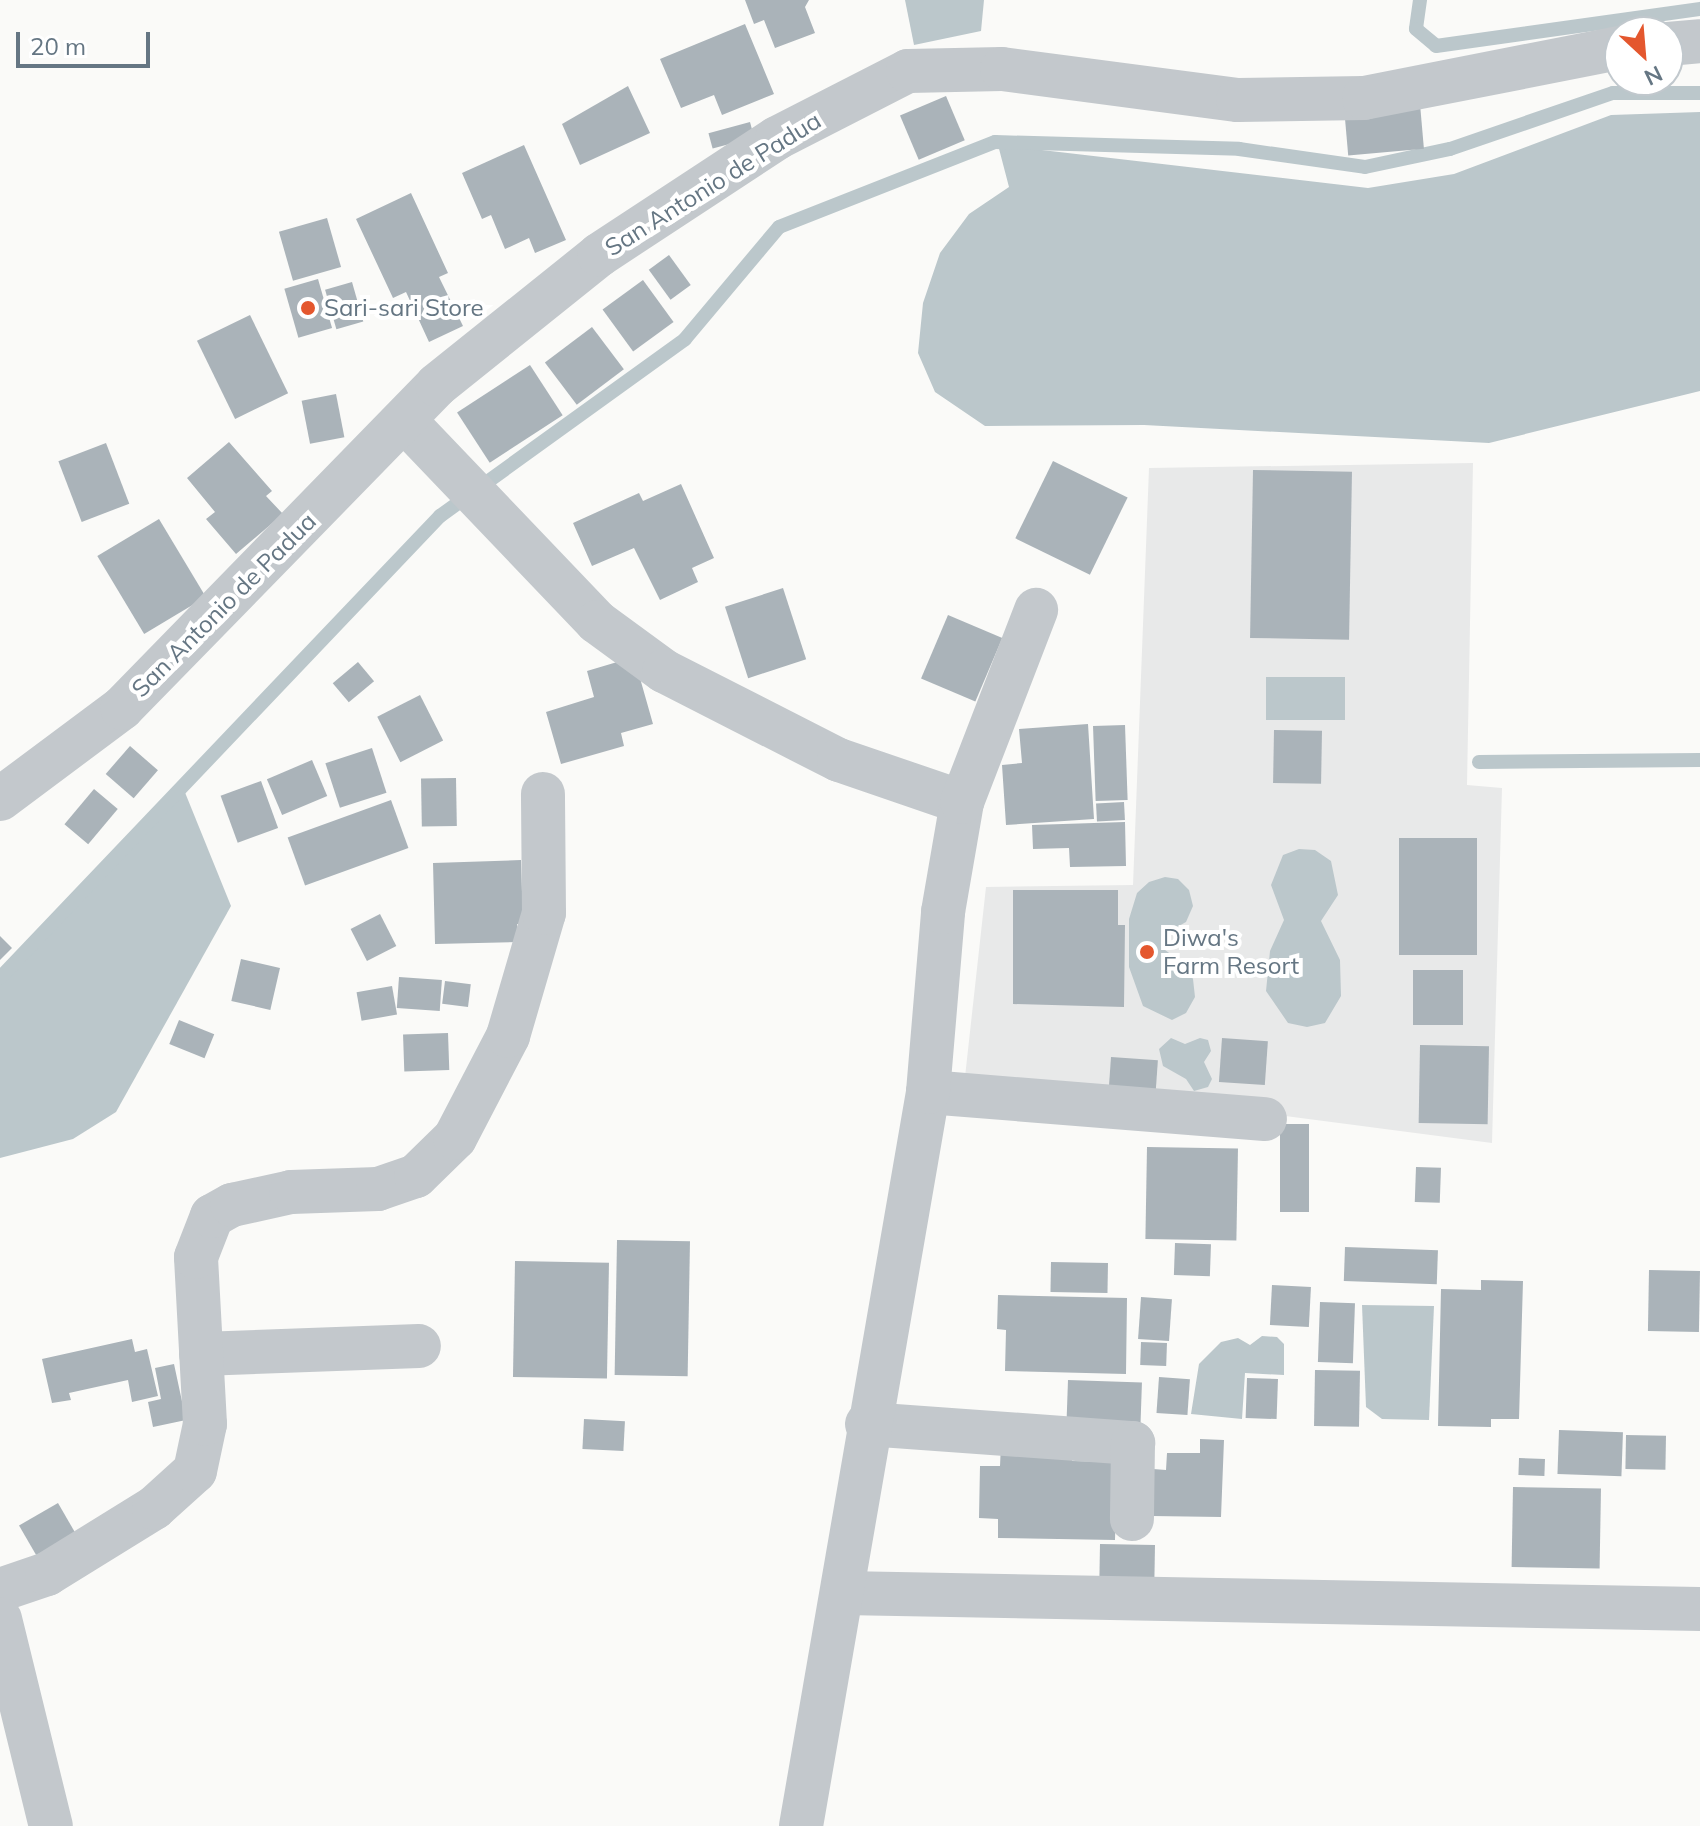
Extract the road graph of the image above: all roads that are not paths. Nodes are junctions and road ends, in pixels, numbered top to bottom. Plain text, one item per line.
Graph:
1 (1604, 51) edge
2 (404, 420) junction
3 (1036, 610) dead end
4 (543, 794) dead end
5 (0, 799) edge
6 (962, 802) junction
7 (928, 1092) junction
8 (1265, 1119) dead end
9 (419, 1346) dead end
10 (201, 1354) junction
11 (867, 1424) junction
12 (1132, 1519) dead end
13 (0, 1590) edge
14 (843, 1593) junction
15 (1700, 1609) edge
16 (0, 1619) edge
17 (51, 1826) edge
18 (801, 1826) edge

1 - 2 street, San Antonio de Padua
2 - 5 street, San Antonio de Padua
2 - 6 street
3 - 6 street
4 - 10 street
6 - 7 street
7 - 8 street
7 - 11 street
9 - 10 street
10 - 13 street
11 - 12 street
11 - 14 street
14 - 15 street
14 - 18 street
16 - 17 street

